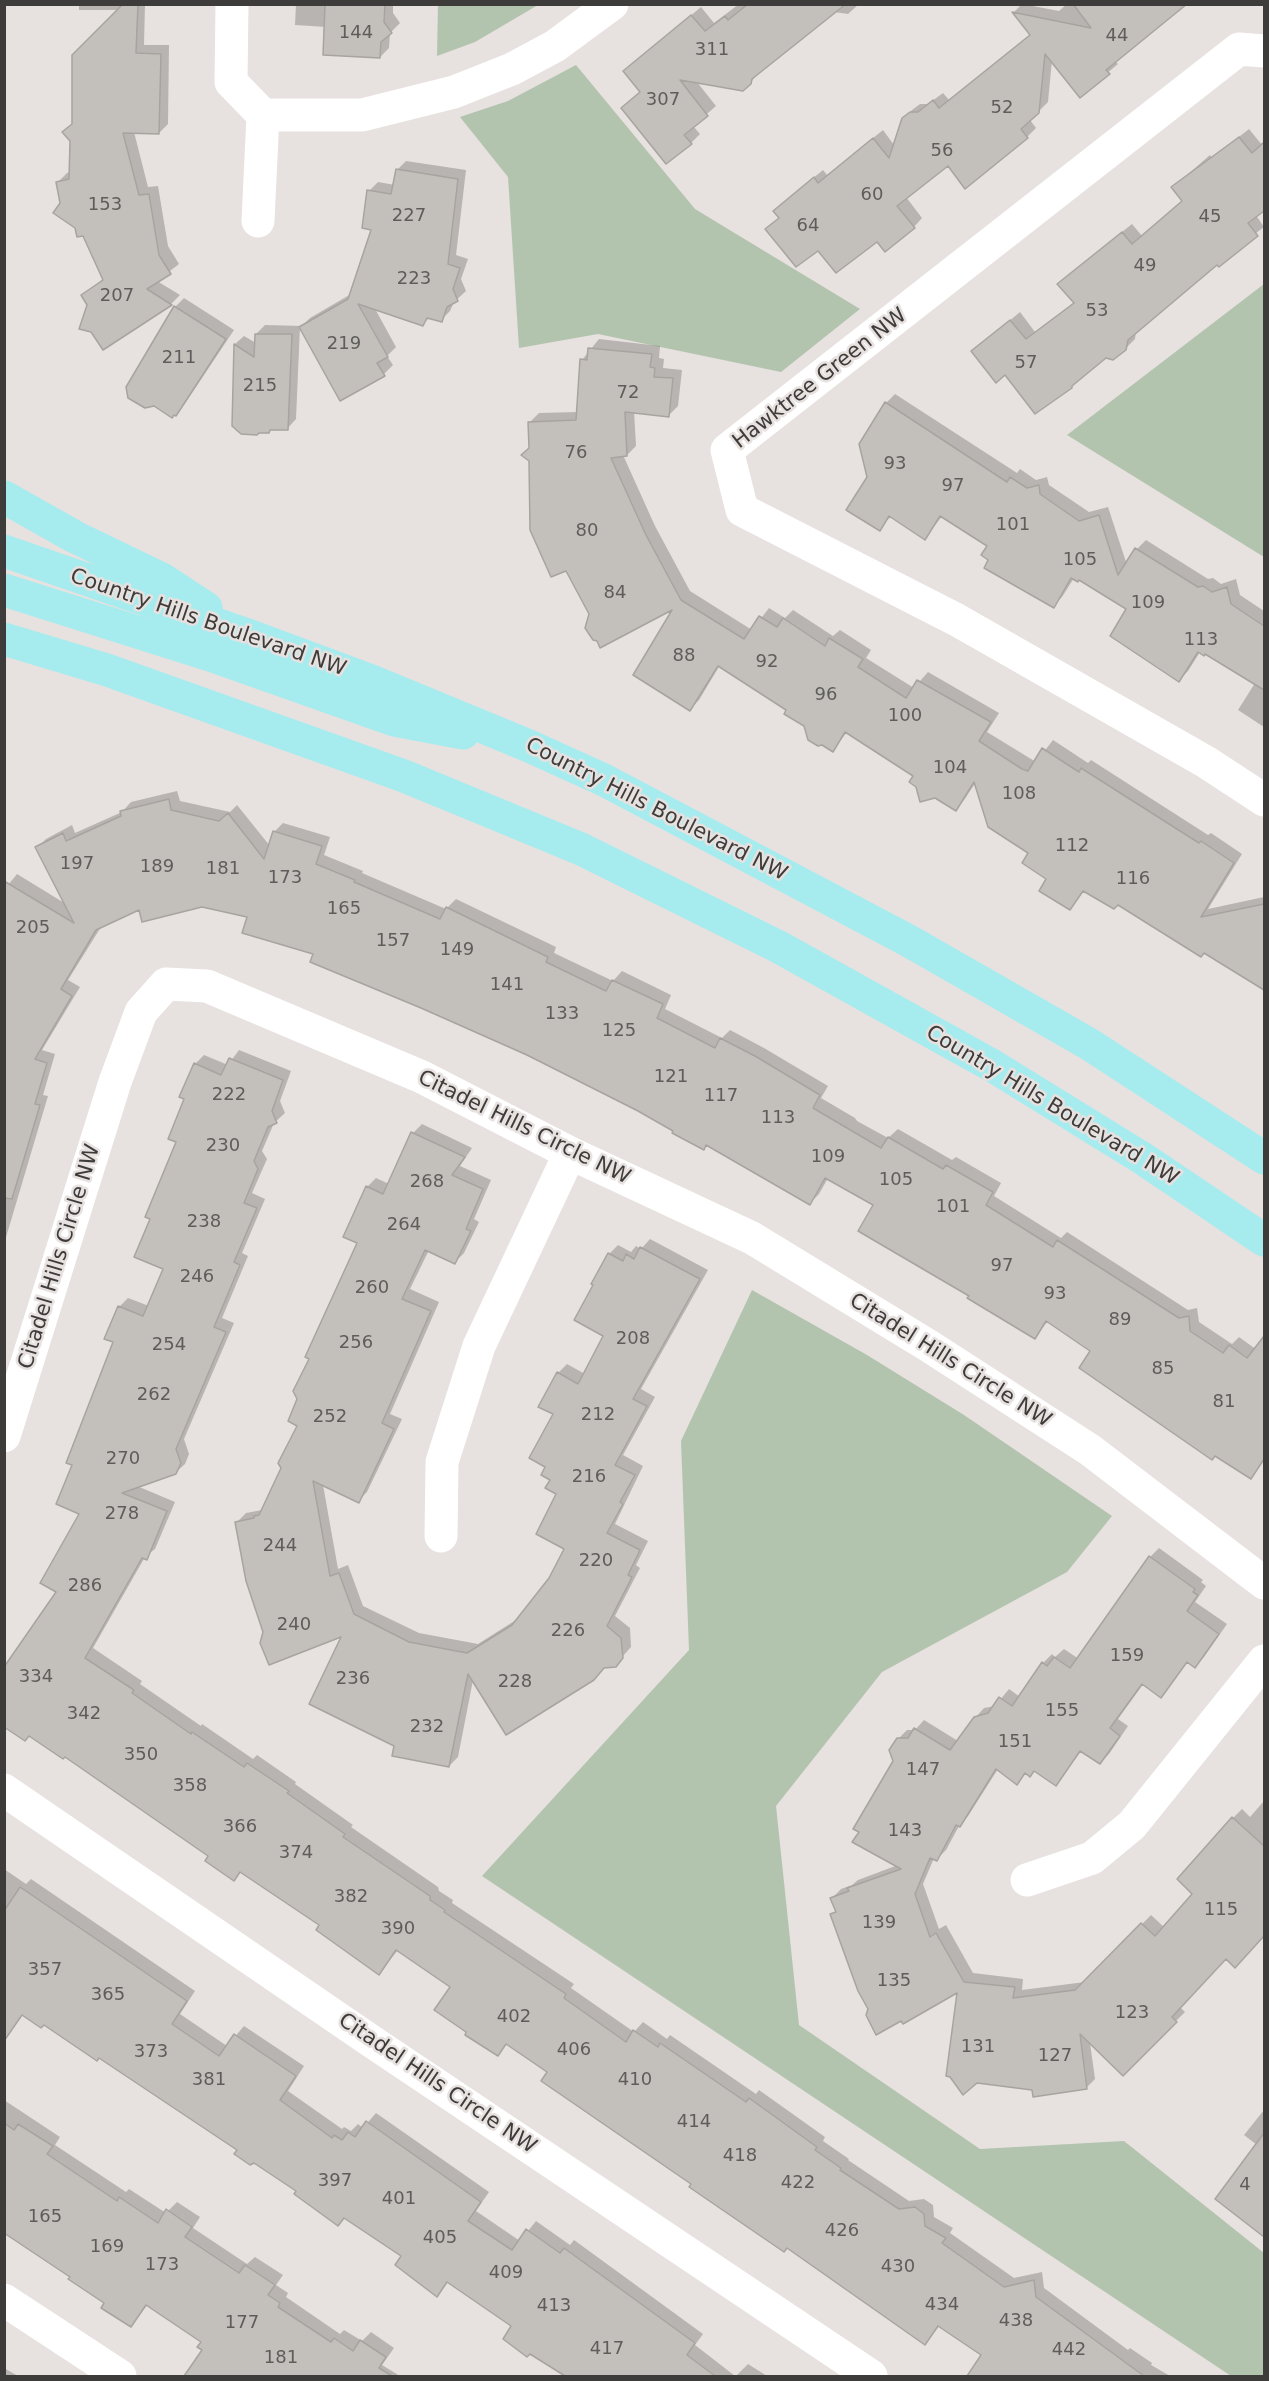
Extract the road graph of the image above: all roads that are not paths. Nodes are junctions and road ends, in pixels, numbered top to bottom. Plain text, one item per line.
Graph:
1 (232, 4) edge
2 (612, 4) edge
3 (1264, 51) edge
4 (263, 115) junction
5 (258, 221) dead end
6 (4, 497) edge
7 (4, 551) edge
8 (4, 590) edge
9 (245, 634) junction
10 (4, 639) edge
11 (529, 746) junction
12 (1264, 800) edge
13 (570, 1153) junction
14 (1264, 1158) edge
15 (1264, 1240) edge
16 (4, 1436) edge
17 (441, 1536) dead end
18 (1264, 1583) edge
19 (1264, 1661) edge
20 (4, 1790) edge
21 (1027, 1880) dead end
22 (4, 2300) edge
23 (120, 2376) edge
24 (871, 2376) edge

1 - 4 street
2 - 4 street
3 - 12 street, Hawktree Green NW
4 - 5 street
6 - 9 main road
7 - 9 main road, Country Hills Boulevard NW
8 - 11 main road
9 - 11 main road, Country Hills Boulevard NW
10 - 15 main road, Country Hills Boulevard NW
11 - 14 main road, Country Hills Boulevard NW
13 - 16 street, Citadel Hills Circle NW
13 - 17 street
13 - 18 street, Citadel Hills Circle NW
19 - 21 street
20 - 24 street, Citadel Hills Circle NW
22 - 23 street

